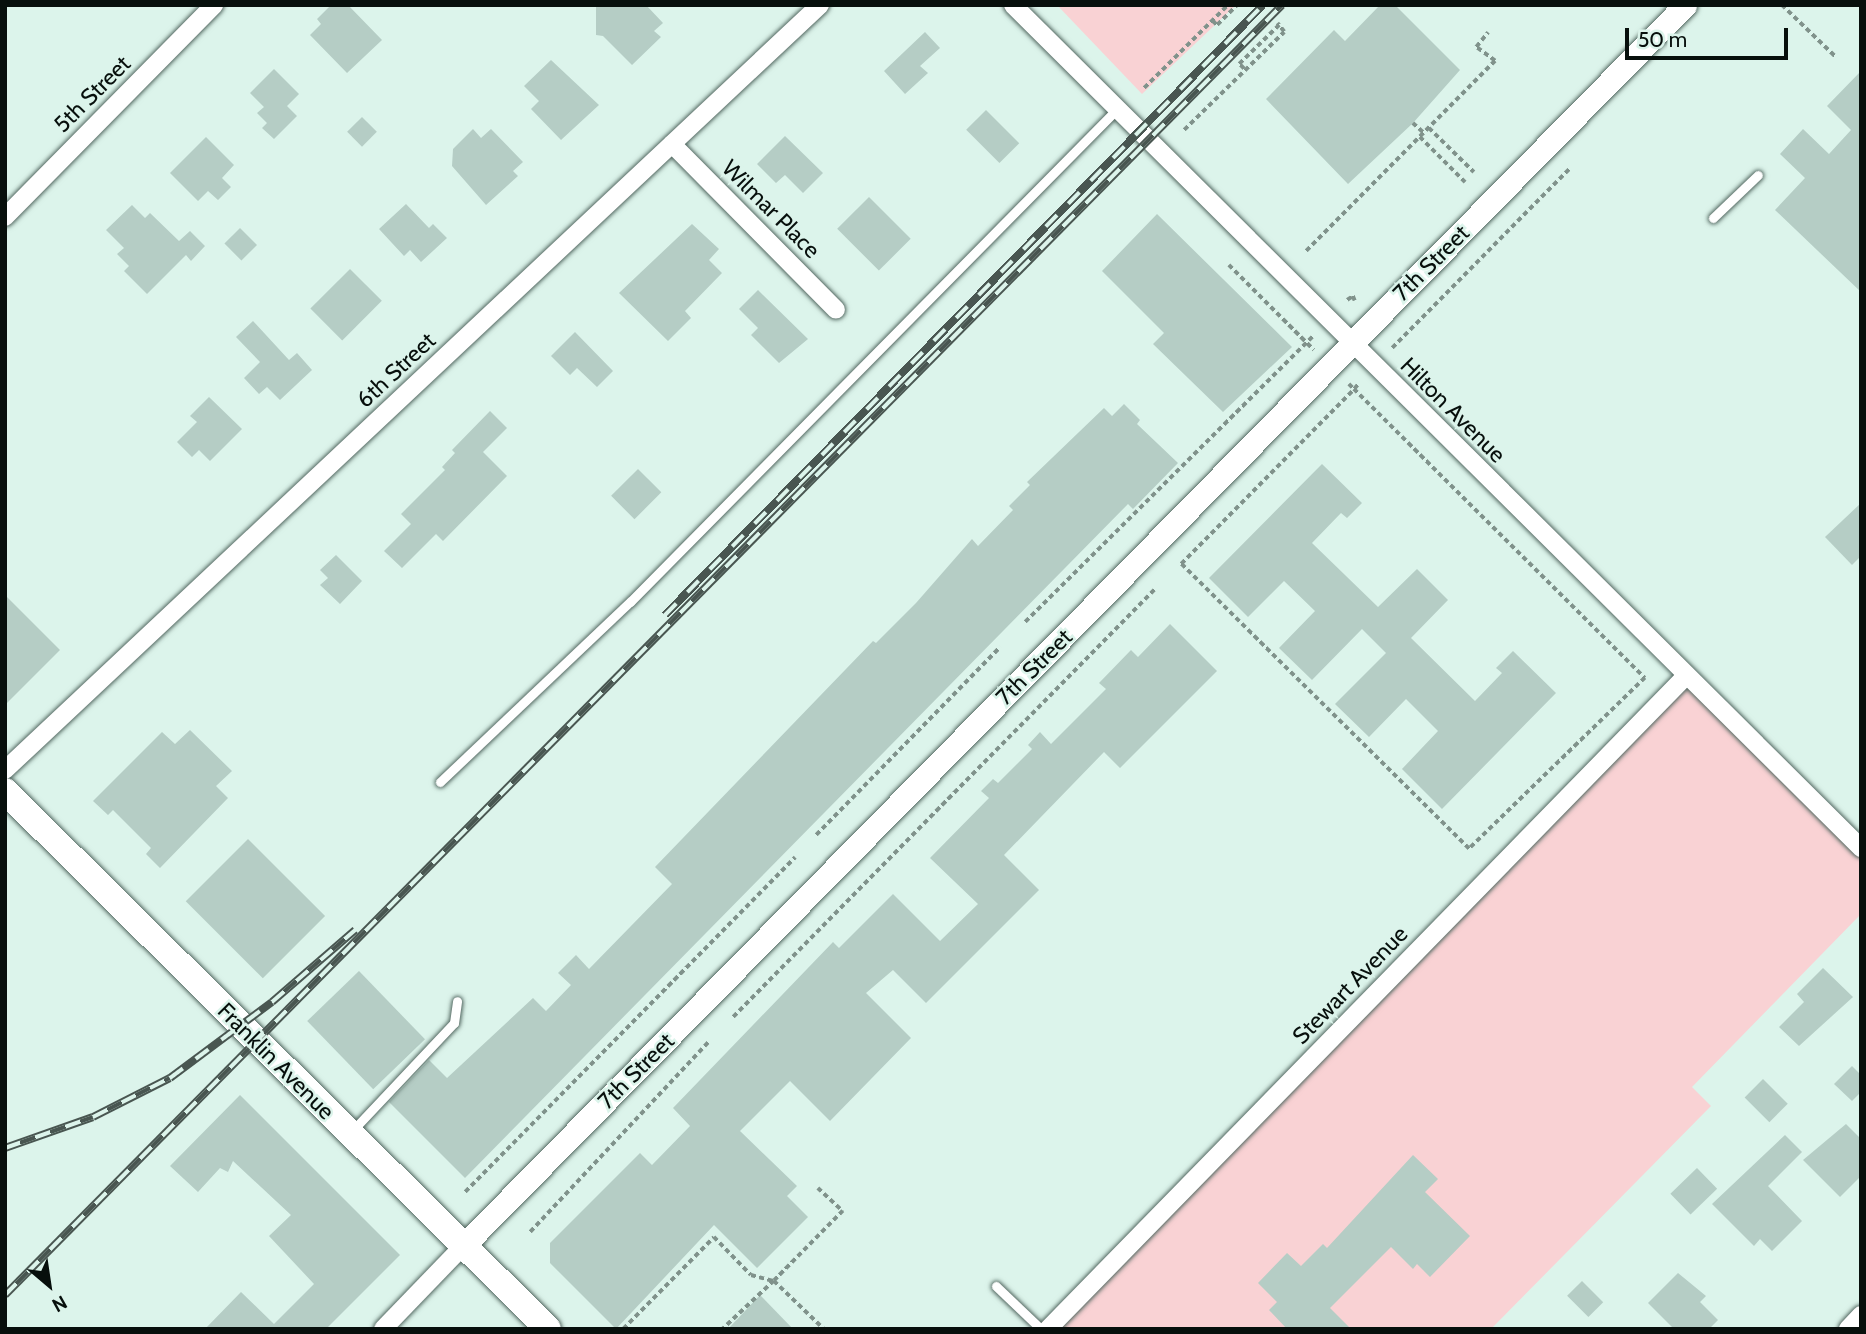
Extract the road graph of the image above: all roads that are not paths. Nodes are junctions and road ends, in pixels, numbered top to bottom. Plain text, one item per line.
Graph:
1 (214, 5) edge
2 (820, 5) edge
3 (1013, 5) edge
4 (1685, 5) edge
5 (1117, 109) junction
6 (672, 144) junction
7 (1758, 175) dead end
8 (5, 217) edge
9 (1713, 218) dead end
10 (836, 310) dead end
11 (1352, 343) junction
12 (1686, 676) junction
13 (5, 770) edge
14 (440, 782) dead end
15 (5, 792) edge
16 (1861, 848) edge
17 (457, 1001) dead end
18 (349, 1133) junction
19 (464, 1245) junction
20 (996, 1286) dead end
21 (1861, 1315) edge
22 (383, 1329) edge
23 (548, 1329) edge
24 (1041, 1329) edge
25 (1048, 1329) edge
26 (1848, 1329) edge

1 - 8 street, 5th Street
2 - 6 street, 6th Street
3 - 5 street, Hilton Avenue
4 - 11 street, 7th Street
5 - 11 street, Hilton Avenue
5 - 14 lane
6 - 10 street, Wilmar Place
6 - 13 street, 6th Street
7 - 9 lane
11 - 12 street, Hilton Avenue
11 - 19 street, 7th Street
12 - 16 street, Hilton Avenue
12 - 25 street, Stewart Avenue
15 - 18 main road, Franklin Avenue
17 - 18 lane
18 - 19 main road, Franklin Avenue
19 - 22 street, 7th Street
19 - 23 main road, Franklin Avenue
20 - 24 lane
21 - 26 street

